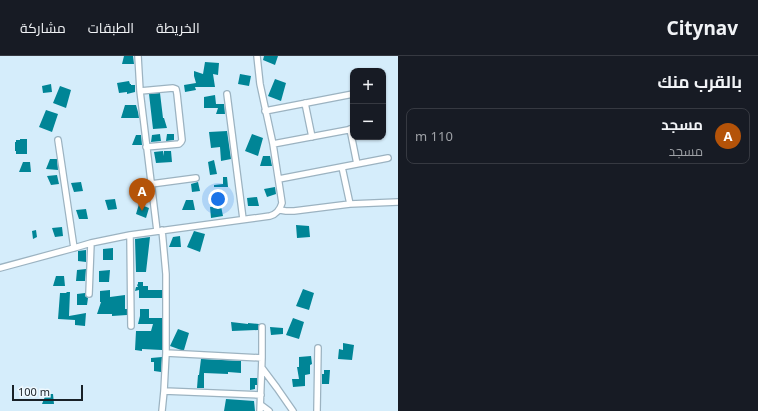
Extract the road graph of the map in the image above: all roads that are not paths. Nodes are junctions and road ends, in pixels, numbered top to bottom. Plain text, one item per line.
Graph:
1 (138, 56) edge
2 (257, 56) edge
3 (140, 91) junction
4 (227, 94) dead end
5 (350, 95) edge
6 (305, 103) junction
7 (265, 111) junction
8 (350, 129) edge
9 (312, 137) junction
10 (58, 140) dead end
11 (353, 140) edge
12 (273, 144) junction
13 (146, 147) junction
14 (388, 158) dead end
15 (357, 164) junction
16 (342, 167) junction
17 (196, 178) dead end
18 (279, 178) junction
19 (151, 184) junction
20 (398, 202) edge
21 (350, 204) junction
22 (280, 210) junction
23 (242, 219) junction
24 (159, 231) junction
25 (130, 235) junction
26 (91, 243) junction
27 (74, 248) junction
28 (0, 268) edge
29 (89, 294) dead end
30 (131, 326) dead end
31 (262, 327) dead end
32 (318, 348) dead end
33 (166, 353) junction
34 (262, 358) junction
35 (262, 368) junction
36 (164, 391) junction
37 (261, 395) junction
38 (260, 408) edge
39 (162, 411) edge
40 (269, 411) edge
41 (293, 411) edge
42 (316, 411) edge

1 - 3 street
2 - 7 street
3 - 13 street
3 - 13 street
4 - 23 street
5 - 6 street
6 - 7 street
6 - 9 street
7 - 12 street
8 - 9 street
9 - 12 street
10 - 27 street
11 - 15 street
12 - 18 street
13 - 19 street
14 - 15 street
15 - 16 street
16 - 18 street
16 - 21 street
17 - 19 street
18 - 22 street
19 - 24 street
20 - 21 street
21 - 22 street
22 - 23 street
23 - 24 street
24 - 25 street
24 - 33 street
25 - 26 street
25 - 30 street
26 - 27 street
26 - 29 street
27 - 28 street
31 - 34 street
32 - 42 street
33 - 34 street
33 - 36 street
34 - 35 street
35 - 37 street
35 - 41 street
36 - 37 street
36 - 39 street
37 - 38 street
38 - 40 street

